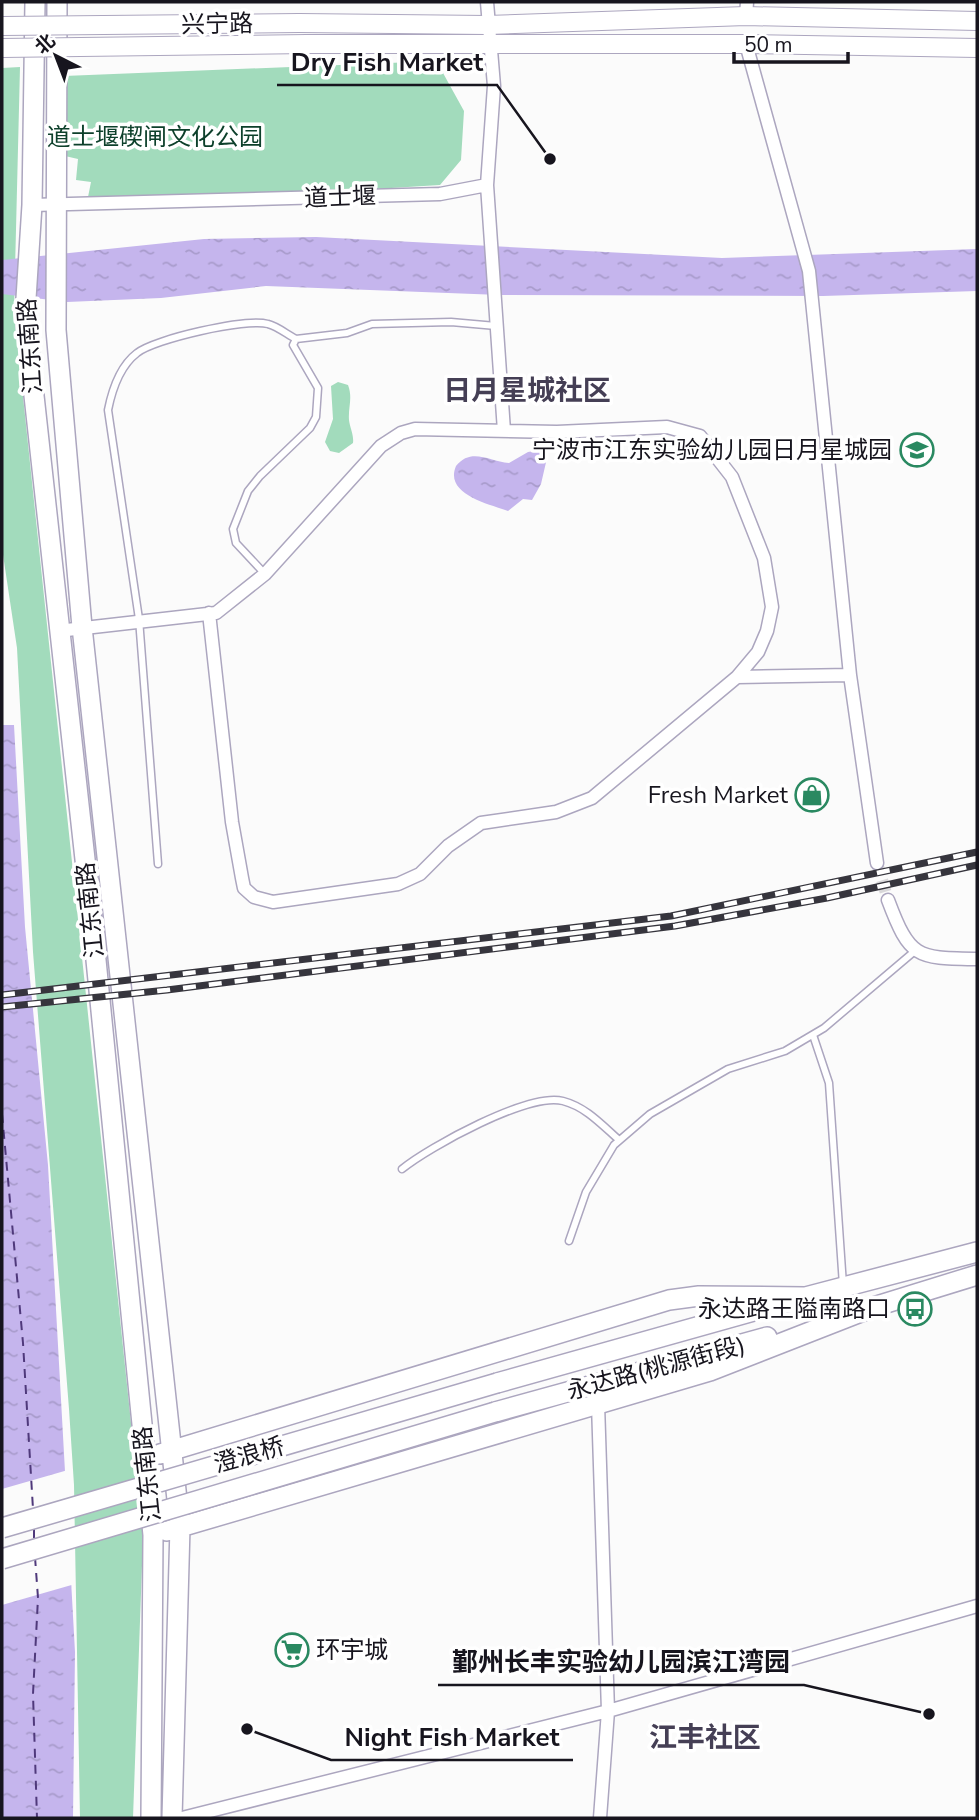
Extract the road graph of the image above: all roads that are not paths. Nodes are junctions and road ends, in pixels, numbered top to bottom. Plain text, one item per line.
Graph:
1 (35, 2) edge
2 (57, 2) edge
3 (487, 2) edge
4 (746, 9) edge
5 (977, 21) edge
6 (2, 26) edge
7 (487, 26) junction
8 (746, 44) junction
9 (489, 46) junction
10 (2, 48) edge
11 (977, 48) edge
12 (487, 185) junction
13 (55, 204) junction
14 (32, 205) junction
15 (496, 326) junction
16 (296, 339) junction
17 (504, 431) junction
18 (265, 574) junction
19 (209, 613) junction
20 (139, 619) junction
21 (82, 627) junction
22 (58, 631) junction
23 (850, 675) junction
24 (737, 677) junction
25 (877, 863) tunnel mouth
26 (158, 864) dead end
27 (888, 900) tunnel mouth
28 (916, 950) junction
29 (977, 958) edge
30 (813, 1035) junction
31 (620, 1140) junction
32 (402, 1169) dead end
33 (569, 1241) dead end
34 (977, 1252) edge
35 (977, 1275) edge
36 (843, 1288) junction
37 (806, 1297) junction
38 (866, 1310) junction
39 (497, 1383) joint
40 (598, 1404) junction
41 (495, 1412) joint
42 (171, 1450) junction
43 (145, 1458) junction
44 (180, 1527) junction
45 (2, 1528) edge
46 (153, 1535) junction
47 (2, 1559) edge
48 (977, 1606) edge
49 (608, 1711) junction
50 (151, 1818) edge
51 (172, 1818) edge
52 (181, 1818) edge
53 (600, 1818) edge

1 - 14 main road, 江东南路
2 - 13 main road, 江东南路
3 - 7 street
4 - 5 main road, 兴宁路
4 - 7 main road, 兴宁路
6 - 7 main road, 兴宁路, bridge
7 - 9 street
8 - 9 main road
8 - 11 main road
8 - 23 street
9 - 10 main road, bridge
9 - 12 street
12 - 13 street, 道士堰
12 - 15 street
13 - 14 street, 道士堰
13 - 21 main road, 江东南路
14 - 22 main road, 江东南路
15 - 16 lane
15 - 17 street
16 - 18 lane
16 - 20 lane
17 - 18 street
17 - 24 street
18 - 19 street
19 - 20 street
19 - 24 street
20 - 21 street
20 - 26 lane
21 - 22 street
21 - 42 main road, 江东南路
22 - 43 main road, 江东南路
23 - 24 street
23 - 25 street
27 - 28 street
28 - 29 street
28 - 30 lane
30 - 31 lane
30 - 36 lane
31 - 32 lane
31 - 33 lane
34 - 36 main road, 永达路(桃源街段)
35 - 38 main road, 永达路(桃源街段)
36 - 37 main road, 永达路(桃源街段)
37 - 39 main road, 永达路(桃源街段)
37 - 42 main road
38 - 40 main road
38 - 41 main road, 永达路(桃源街段)
39 - 45 main road, 澄浪桥, bridge
40 - 44 main road
40 - 49 street
41 - 47 main road, 澄浪桥, bridge
42 - 43 main road
42 - 44 main road, 江东南路
43 - 46 main road, 江东南路
44 - 46 main road
44 - 51 main road, 江东南路
46 - 50 main road, 江东南路
48 - 49 street
49 - 52 street
49 - 53 street

